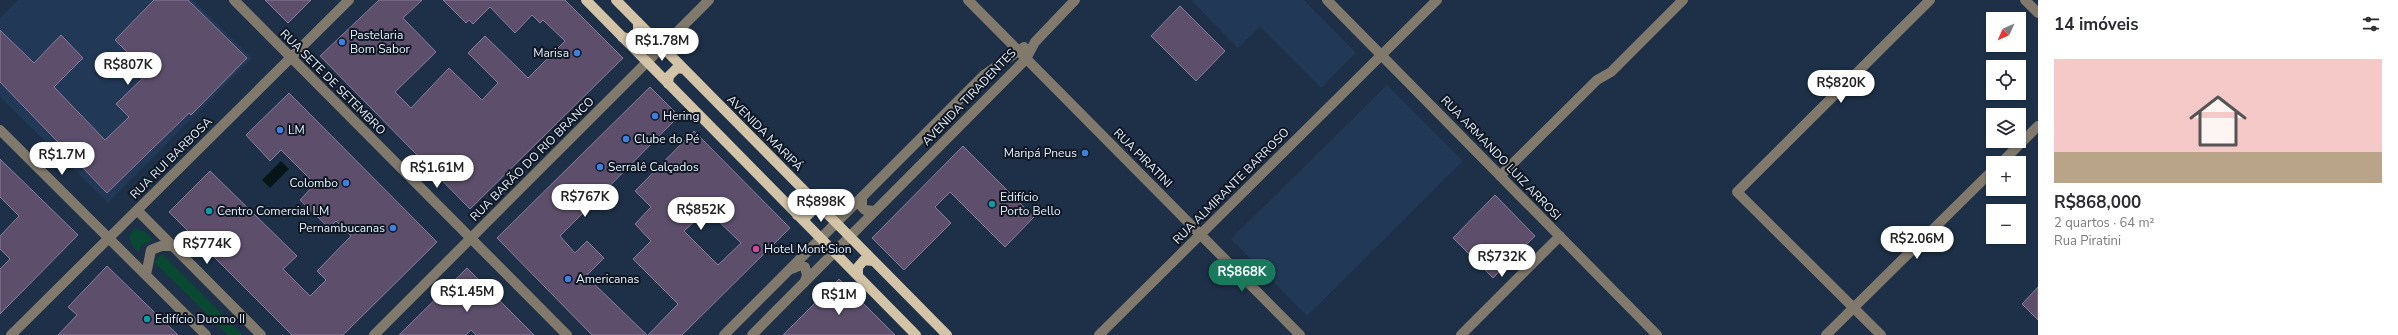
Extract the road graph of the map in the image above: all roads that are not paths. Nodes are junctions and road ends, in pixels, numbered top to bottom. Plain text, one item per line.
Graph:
1 (234, 0) edge
2 (349, 0) edge
3 (586, 0) edge
4 (616, 0) edge
5 (709, 0) edge
6 (968, 0) edge
7 (1075, 0) edge
8 (1327, 0) edge
9 (1437, 0) edge
10 (1683, 0) edge
11 (1930, 0) edge
12 (2025, 0) edge
13 (2038, 13) edge
14 (638, 22) junction
15 (622, 37) junction
16 (1035, 42) junction
17 (662, 46) junction
18 (1018, 50) junction
19 (1382, 55) junction
20 (291, 58) junction
21 (1026, 59) junction
22 (646, 62) junction
23 (684, 69) junction
24 (984, 75) junction
25 (668, 84) junction
26 (998, 88) junction
27 (2038, 126) edge
28 (0, 130) edge
29 (2007, 156) edge
30 (1500, 176) junction
31 (1986, 177) edge
32 (862, 197) junction
33 (813, 200) junction
34 (137, 210) junction
35 (875, 211) junction
36 (797, 215) junction
37 (836, 223) junction
38 (1201, 235) junction
39 (1560, 236) junction
40 (849, 237) junction
41 (109, 238) junction
42 (471, 239) junction
43 (821, 239) junction
44 (173, 246) junction
45 (834, 252) junction
46 (873, 261) junction
47 (790, 270) junction
48 (146, 275) junction
49 (858, 276) junction
50 (804, 283) junction
51 (1853, 308) junction
52 (11, 335) edge
53 (206, 335) edge
54 (262, 335) edge
55 (374, 335) edge
56 (567, 335) edge
57 (724, 335) edge
58 (752, 335) edge
59 (916, 335) edge
60 (946, 335) edge
61 (1099, 335) edge
62 (1300, 335) edge
63 (1461, 335) edge
64 (1657, 335) edge
65 (1826, 335) edge
66 (1881, 335) edge

1 - 20 street, RUA SETE DE SETEMBRO
2 - 20 street, RUA RUI BARBOSA
3 - 15 main road
4 - 14 main road, AVENIDA MARIPÁ
5 - 17 street, RUA BARÃO DO RIO BRANCO
6 - 18 street, RUA PIRATINI
7 - 16 street
8 - 19 street, RUA ARMANDO LUIZ ARROSI
9 - 19 street, RUA ALMIRANTE BARROSO
10 - 30 street
11 - 51 street
12 - 13 street
14 - 15 main road
14 - 17 main road, AVENIDA MARIPÁ
15 - 22 main road
16 - 18 street, AVENIDA TIRADENTES
16 - 21 street, AVENIDA TIRADENTES
17 - 22 street, RUA BARÃO DO RIO BRANCO
17 - 23 main road, AVENIDA MARIPÁ
18 - 21 street, RUA PIRATINI
18 - 24 street, AVENIDA TIRADENTES
19 - 30 street, RUA ARMANDO LUIZ ARROSI
19 - 38 street, RUA ALMIRANTE BARROSO
20 - 34 street, RUA RUI BARBOSA
20 - 42 street, RUA SETE DE SETEMBRO
21 - 26 street, AVENIDA TIRADENTES
21 - 38 street, RUA PIRATINI
22 - 25 main road
22 - 42 street, RUA BARÃO DO RIO BRANCO
23 - 25 main road
23 - 33 main road, AVENIDA MARIPÁ
24 - 26 street
24 - 32 street, AVENIDA TIRADENTES
25 - 36 main road
26 - 35 street, AVENIDA TIRADENTES
27 - 29 street
28 - 41 street
30 - 39 street, RUA ARMANDO LUIZ ARROSI
31 - 51 street
32 - 35 street
32 - 37 street, AVENIDA TIRADENTES
33 - 36 main road
33 - 37 main road, AVENIDA MARIPÁ
34 - 41 street, RUA RUI BARBOSA
34 - 44 street
35 - 40 street, AVENIDA TIRADENTES
36 - 43 main road
37 - 40 main road, AVENIDA MARIPÁ
37 - 43 street, AVENIDA TIRADENTES
38 - 61 street, RUA ALMIRANTE BARROSO
38 - 62 street, RUA PIRATINI
39 - 63 street
39 - 64 street, RUA ARMANDO LUIZ ARROSI
40 - 45 street, AVENIDA TIRADENTES
40 - 46 main road, AVENIDA MARIPÁ
41 - 48 street
41 - 52 street, RUA RUI BARBOSA
42 - 55 street, RUA BARÃO DO RIO BRANCO
42 - 56 street, RUA SETE DE SETEMBRO
43 - 45 main road
43 - 47 street, AVENIDA TIRADENTES
44 - 48 street
44 - 54 street
45 - 49 main road
45 - 50 street, AVENIDA TIRADENTES
46 - 49 main road
46 - 60 main road, AVENIDA MARIPÁ
47 - 50 street
47 - 57 street, AVENIDA TIRADENTES
48 - 53 street
49 - 59 main road
50 - 58 street, AVENIDA TIRADENTES
51 - 65 street
51 - 66 street

